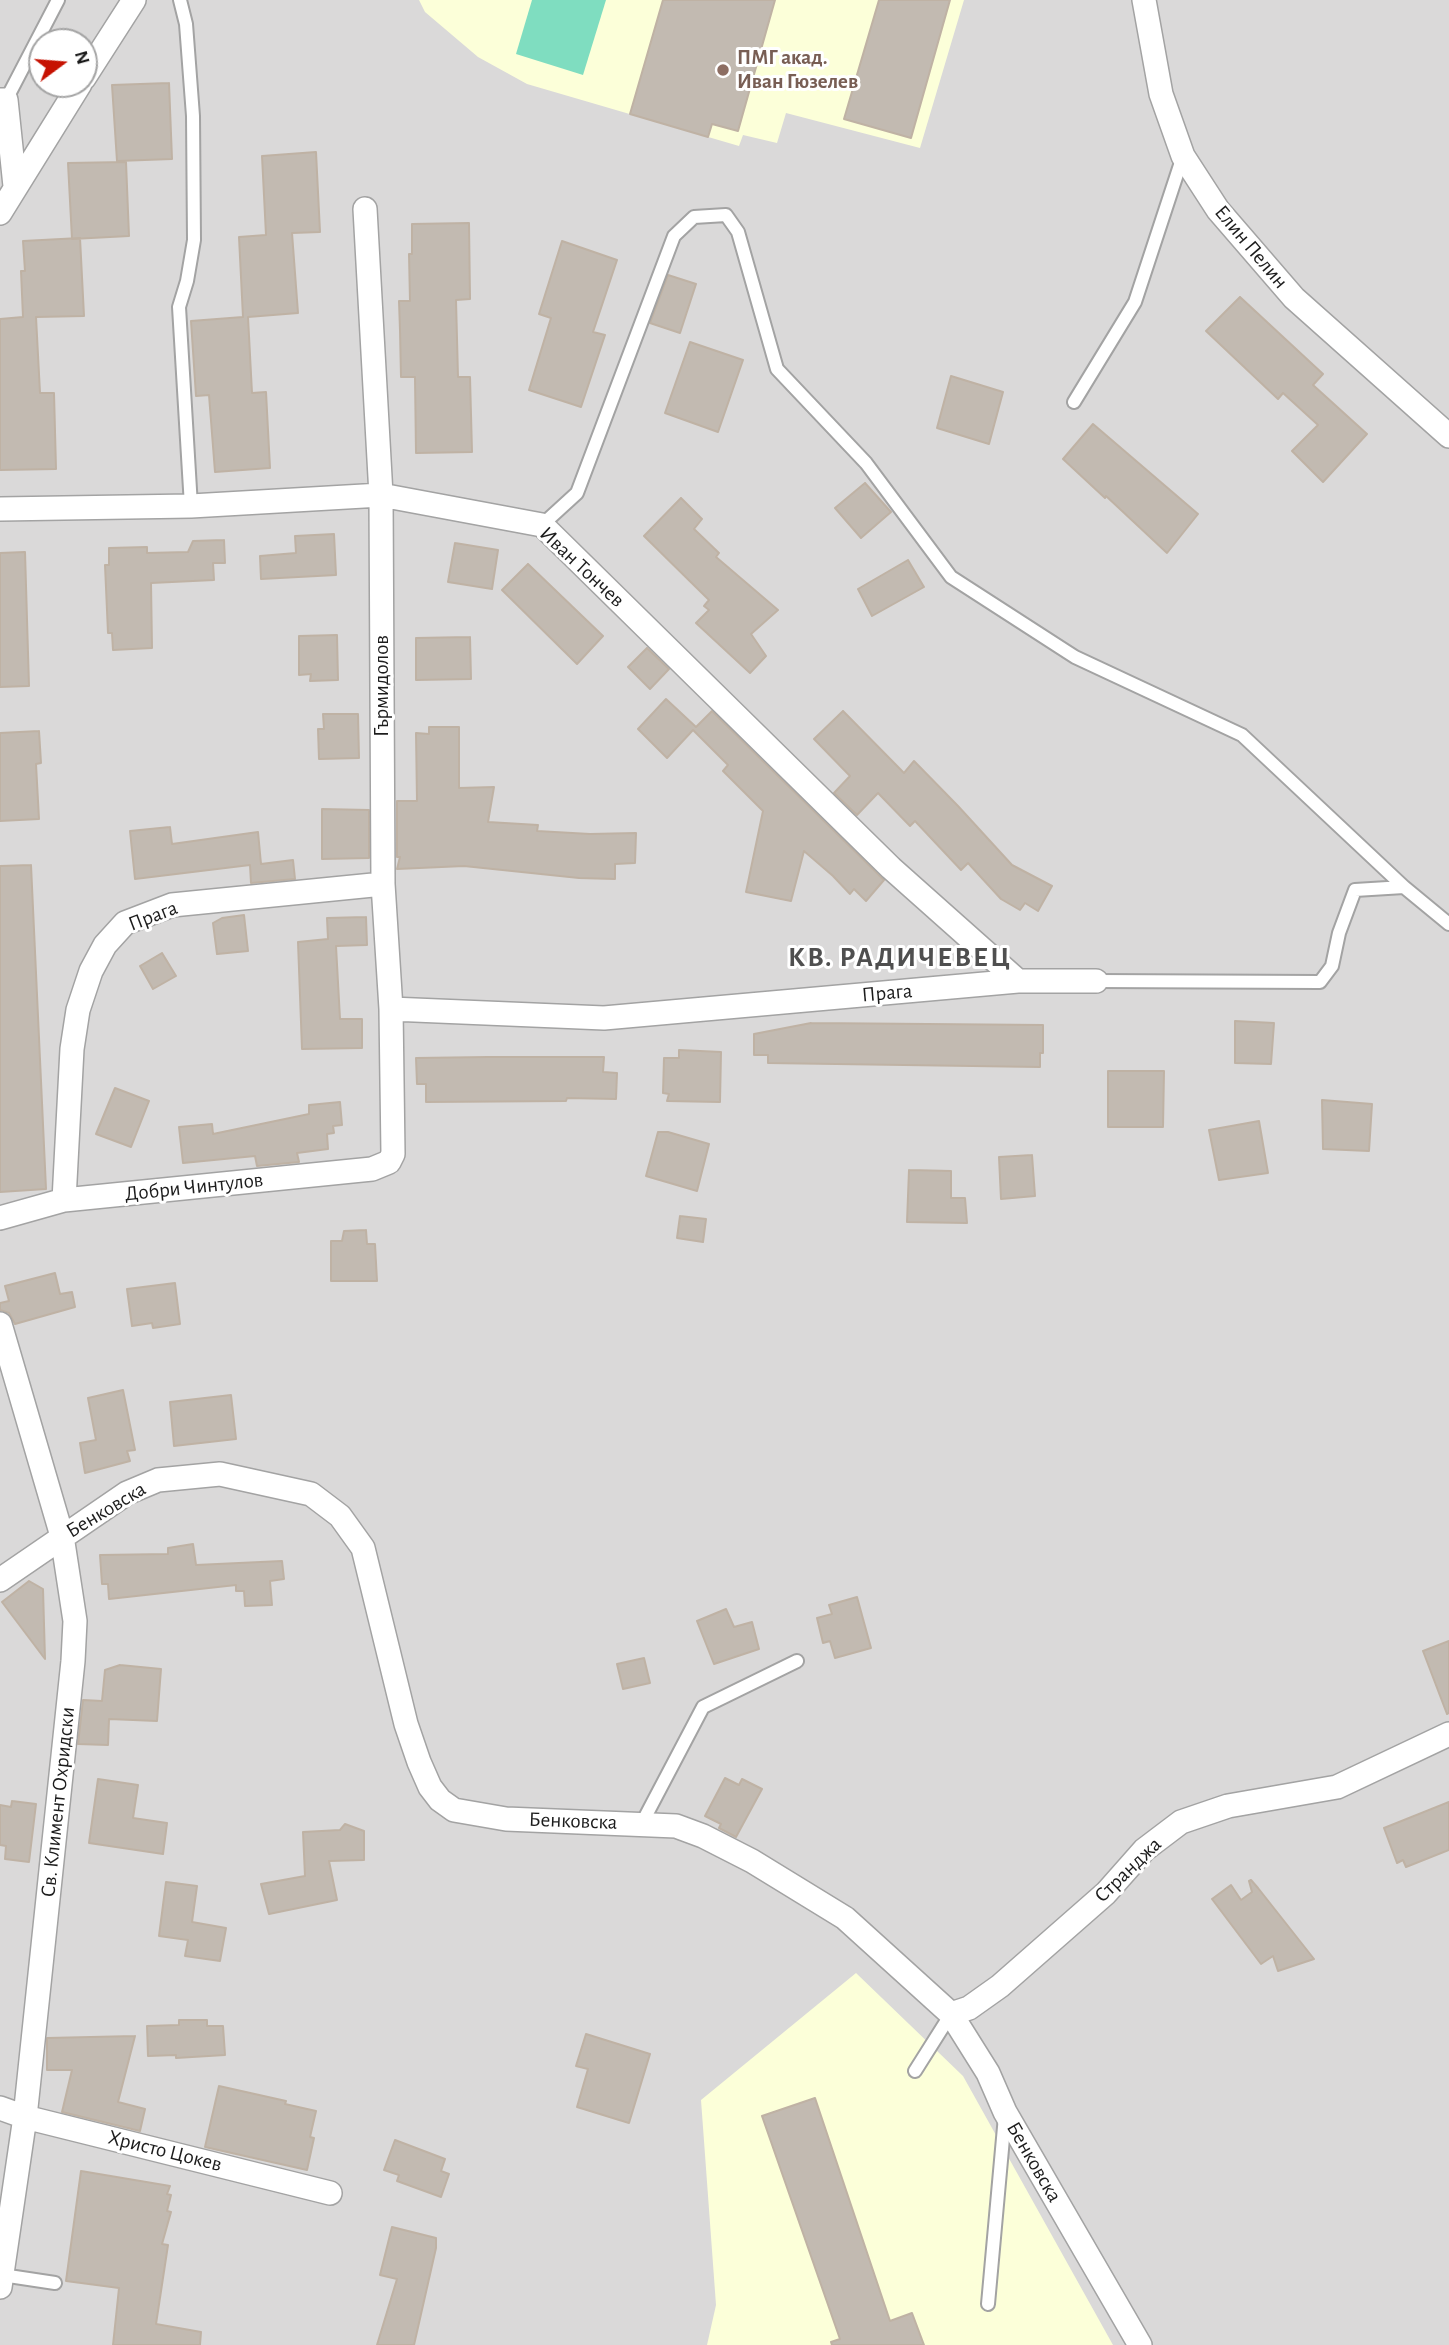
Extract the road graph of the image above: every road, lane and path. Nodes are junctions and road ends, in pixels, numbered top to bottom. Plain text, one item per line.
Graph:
1 (58, 0) edge
2 (134, 0) edge
3 (180, 0) edge
4 (1144, 0) edge
5 (98, 56) edge
6 (71, 98) edge
7 (3, 100) edge
8 (1183, 156) junction
9 (15, 186) junction
10 (365, 209) dead end
11 (0, 213) edge
12 (1074, 402) dead end
13 (1449, 436) edge
14 (381, 495) junction
15 (191, 506) junction
16 (0, 509) edge
17 (542, 526) junction
18 (383, 884) junction
19 (1404, 887) junction
20 (1449, 924) edge
21 (1018, 981) junction
22 (1096, 981) joint
23 (391, 1009) junction
24 (389, 1162) joint
25 (64, 1200) junction
26 (0, 1218) edge
27 (0, 1324) edge
28 (62, 1536) junction
29 (0, 1580) edge
30 (797, 1661) dead end
31 (1449, 1734) edge
32 (642, 1823) junction
33 (951, 2014) junction
34 (915, 2071) dead end
35 (0, 2108) edge
36 (1005, 2112) junction
37 (25, 2117) junction
38 (330, 2193) dead end
39 (1, 2281) edge
40 (55, 2283) dead end
41 (988, 2304) dead end
42 (1140, 2345) edge

1 - 7 lane
2 - 5 street
3 - 15 lane
4 - 8 street, Елин Пелин
6 - 9 street
7 - 9 street
8 - 12 lane
8 - 13 street, Елин Пелин
9 - 11 street
10 - 14 street, Гърмидолов
14 - 15 street, Иван Тончев
14 - 17 street, Иван Тончев
14 - 18 street, Гърмидолов
15 - 16 street, Иван Тончев
17 - 19 lane
17 - 21 street, Иван Тончев
18 - 23 street, Гърмидолов
18 - 25 street, Прага
19 - 20 lane
19 - 22 lane, Прага
21 - 22 street, Прага
21 - 23 street, Прага
23 - 24 street, Гърмидолов
24 - 25 street, Добри Чинтулов
25 - 26 street, Добри Чинтулов
27 - 28 street, Св. Климент Охридски
28 - 29 street, Бенковска
28 - 32 street, Бенковска
28 - 37 street, Св. Климент Охридски
30 - 32 lane
31 - 33 street, Странджа
32 - 33 street, Бенковска
33 - 34 lane
33 - 36 street, Бенковска
35 - 37 street, Христо Цокев
36 - 41 lane
36 - 42 street, Бенковска
37 - 38 street, Христо Цокев
37 - 39 street, Св. Климент Охридски
39 - 40 lane

